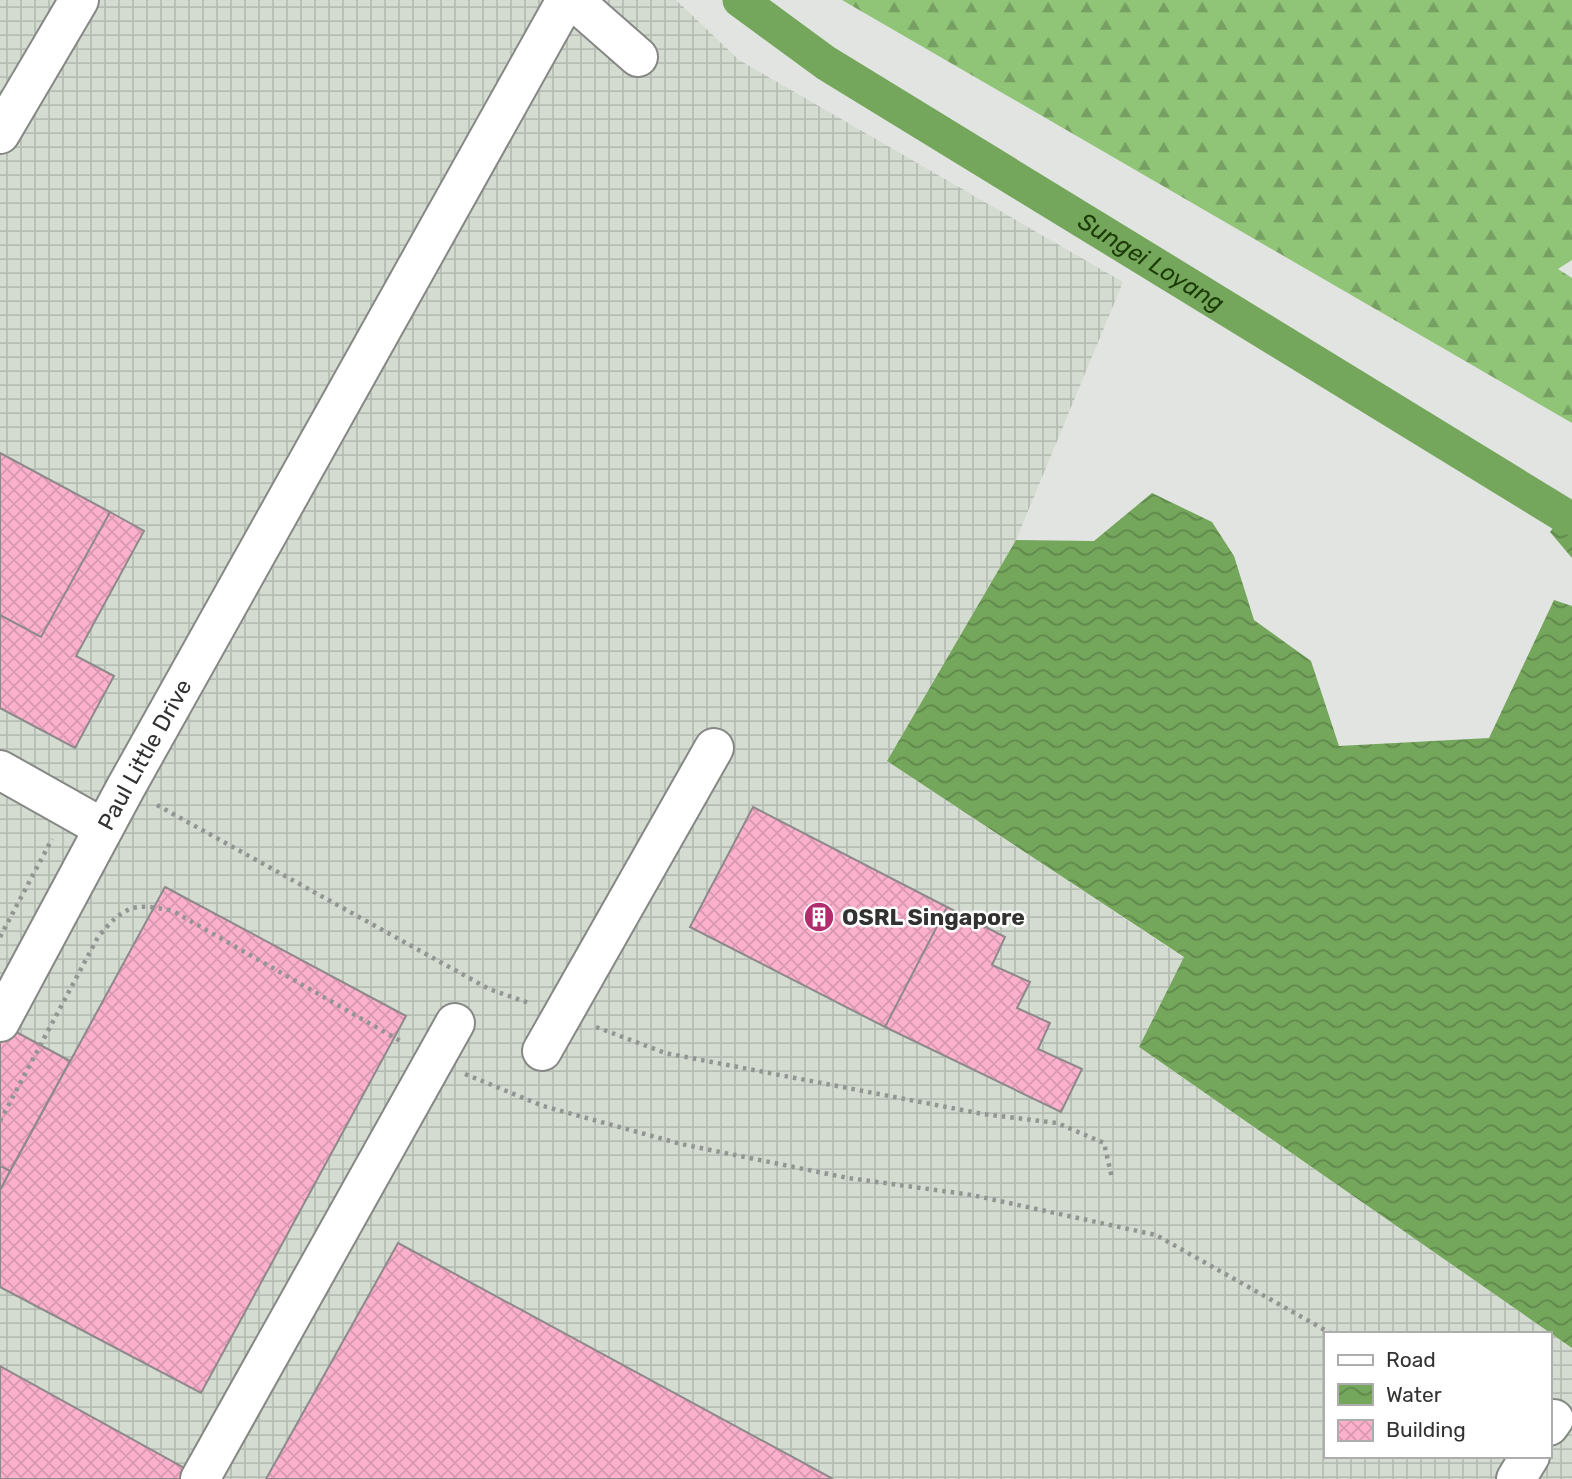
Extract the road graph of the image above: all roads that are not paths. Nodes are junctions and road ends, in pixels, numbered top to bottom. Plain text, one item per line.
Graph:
1 (79, 0) edge
2 (566, 0) edge
3 (573, 0) edge
4 (638, 57) dead end
5 (0, 134) edge
6 (714, 748) dead end
7 (0, 770) edge
8 (103, 828) junction
9 (0, 1022) edge
10 (455, 1023) dead end
11 (542, 1051) dead end
12 (1529, 1458) edge
13 (200, 1479) edge
14 (1516, 1479) edge

1 - 5 lane
2 - 8 lane, Paul Little Drive
3 - 4 lane
6 - 11 lane
7 - 8 lane
8 - 9 lane, Paul Little Drive
10 - 13 lane
12 - 14 lane

